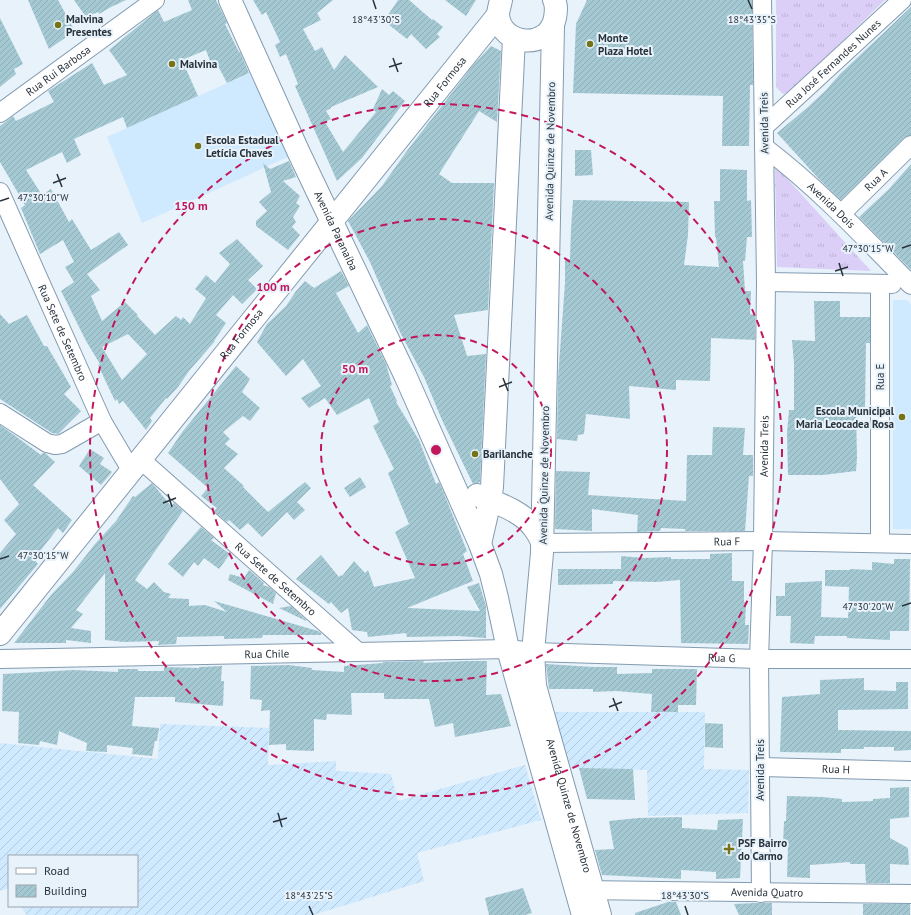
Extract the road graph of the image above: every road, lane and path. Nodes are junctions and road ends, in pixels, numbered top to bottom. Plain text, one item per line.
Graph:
1 (154, 0) edge
2 (230, 0) edge
3 (762, 0) edge
4 (902, 0) edge
5 (555, 1) edge
6 (500, 8) edge
7 (553, 26) junction
8 (514, 38) junction
9 (0, 112) edge
10 (764, 126) junction
11 (911, 145) edge
12 (764, 147) junction
13 (0, 192) edge
14 (841, 214) junction
15 (333, 223) junction
16 (766, 282) junction
17 (880, 284) junction
18 (911, 286) edge
19 (0, 413) edge
20 (102, 421) junction
21 (442, 461) junction
22 (135, 465) junction
23 (490, 500) junction
24 (542, 542) junction
25 (763, 542) junction
26 (880, 543) junction
27 (480, 544) junction
28 (911, 544) edge
29 (0, 634) edge
30 (508, 649) junction
31 (357, 651) junction
32 (533, 652) junction
33 (0, 658) edge
34 (759, 658) junction
35 (911, 660) edge
36 (760, 767) junction
37 (911, 771) edge
38 (584, 890) junction
39 (761, 893) junction
40 (911, 894) edge
41 (583, 915) edge
42 (600, 915) edge

1 - 9 street, Rua Rui Barbosa
2 - 15 street, Avenida Paranaíba
3 - 10 street, Avenida Treis
4 - 10 street, Rua José Fernandes Nunes
5 - 7 street, Avenida Quinze de Novembro
6 - 8 street
6 - 15 street, Rua Formosa
7 - 8 street
7 - 24 street, Avenida Quinze de Novembro
8 - 23 street
10 - 12 street, Avenida Treis
11 - 14 street, Rua A
12 - 14 street, Avenida Dois
12 - 16 street, Avenida Treis
13 - 20 street, Rua Sete de Setembro
14 - 18 street, Avenida Dois
15 - 21 street, Avenida Paranaíba
15 - 22 street, Rua Formosa
16 - 17 street
16 - 25 street, Avenida Treis
17 - 18 street
17 - 26 street, Rua E
19 - 20 street
20 - 22 street, Rua Sete de Setembro
21 - 23 street
21 - 27 street, Avenida Quinze de Novembro
22 - 29 street, Rua Formosa
22 - 31 street, Rua Sete de Setembro
23 - 24 street
23 - 27 street
24 - 25 street, Rua F
24 - 32 street, Avenida Quinze de Novembro
25 - 26 street, Rua F
25 - 34 street, Avenida Treis
26 - 28 street, Rua F
27 - 30 street, Avenida Quinze de Novembro
30 - 31 street, Rua Chile
30 - 32 street, Rua Chile
30 - 38 street, Avenida Quinze de Novembro
31 - 33 street, Rua Chile
32 - 34 street, Rua G
32 - 38 street, Avenida Quinze de Novembro
34 - 35 street, Rua G
34 - 36 street, Avenida Treis
36 - 37 street, Rua H
36 - 39 street, Avenida Treis
38 - 39 street, Avenida Quatro
38 - 41 street, Avenida Quinze de Novembro
38 - 42 street, Avenida Quinze de Novembro
39 - 40 street, Avenida Quatro

